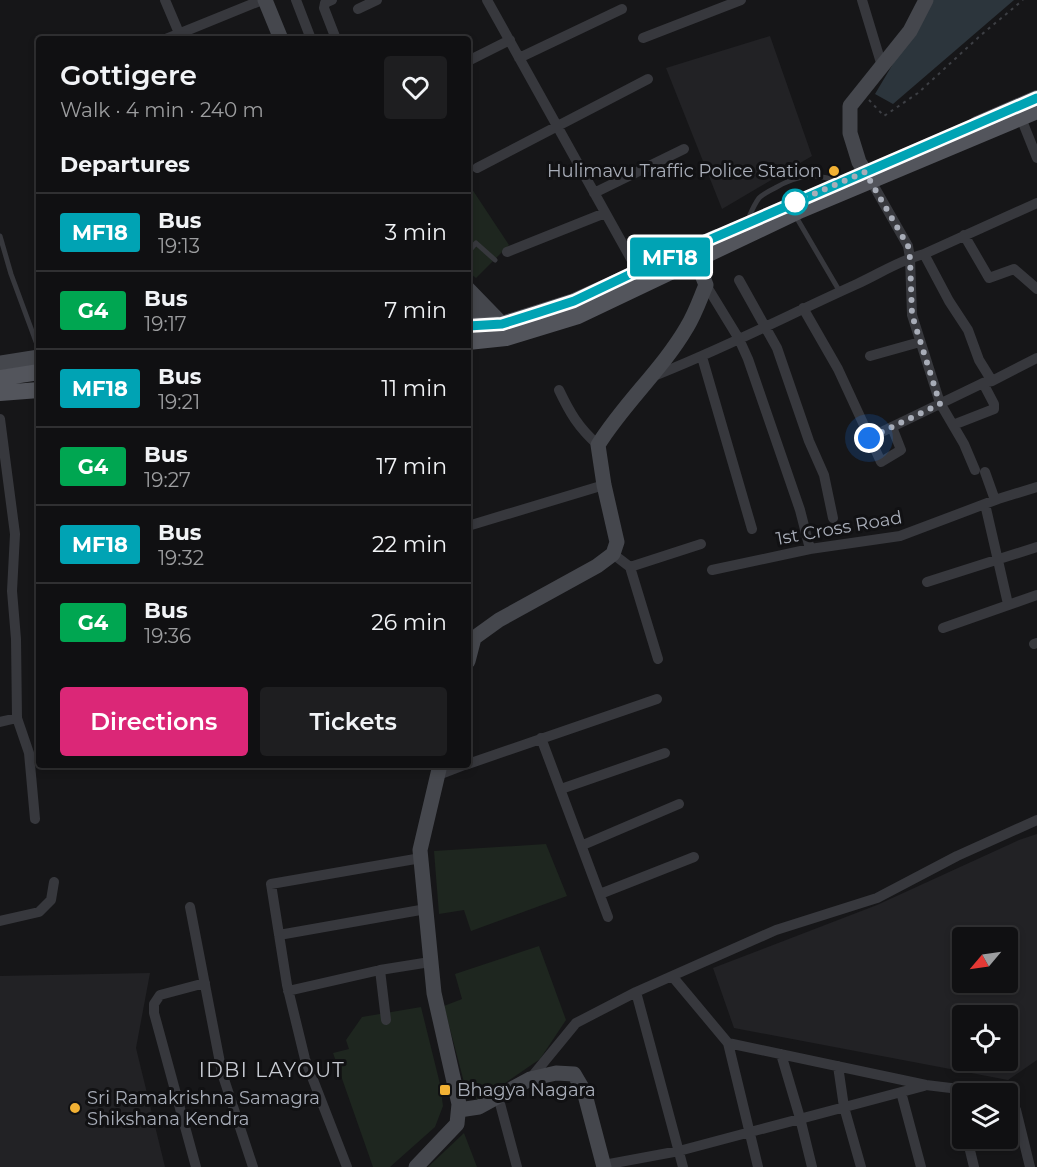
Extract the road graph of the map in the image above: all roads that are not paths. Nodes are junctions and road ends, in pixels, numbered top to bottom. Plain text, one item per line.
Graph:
1 (165, 0) edge
2 (263, 0) edge
3 (296, 0) edge
4 (332, 0) edge
5 (377, 0) edge
6 (487, 0) edge
7 (741, 0) edge
8 (862, 0) edge
9 (926, 0) edge
10 (358, 9) dead end
11 (622, 9) dead end
12 (179, 33) junction
13 (172, 36) edge
14 (280, 36) edge
15 (311, 36) edge
16 (335, 36) edge
17 (643, 38) dead end
18 (510, 40) junction
19 (519, 58) junction
20 (471, 59) edge
21 (882, 66) junction
22 (648, 79) dead end
23 (1037, 98) edge
24 (1029, 114) edge
25 (558, 127) junction
26 (684, 149) dead end
27 (1037, 158) edge
28 (477, 168) dead end
29 (868, 176) junction
30 (594, 193) junction
31 (1037, 203) edge
32 (605, 213) junction
33 (795, 213) junction
34 (964, 235) junction
35 (0, 236) edge
36 (471, 249) edge
37 (507, 252) dead end
38 (694, 253) junction
39 (924, 254) junction
40 (910, 258) junction
41 (495, 260) dead end
42 (641, 277) junction
43 (739, 280) dead end
44 (706, 285) junction
45 (1037, 289) edge
46 (471, 292) edge
47 (840, 292) junction
48 (803, 308) junction
49 (766, 325) junction
50 (475, 326) edge
51 (504, 331) junction
52 (739, 339) junction
53 (471, 341) edge
54 (36, 342) edge
55 (921, 342) junction
56 (870, 356) dead end
57 (36, 357) edge
58 (702, 357) junction
59 (1037, 358) edge
60 (0, 363) edge
61 (36, 372) edge
62 (0, 378) edge
63 (651, 378) junction
64 (988, 382) junction
65 (36, 390) edge
66 (559, 390) dead end
67 (0, 393) edge
68 (940, 404) junction
69 (0, 419) edge
70 (953, 425) junction
71 (892, 427) junction
72 (869, 438) junction
73 (598, 445) junction
74 (604, 485) junction
75 (1037, 487) edge
76 (990, 502) junction
77 (832, 518) dead end
78 (471, 525) edge
79 (752, 529) dead end
80 (701, 544) dead end
81 (1037, 547) edge
82 (810, 549) junction
83 (613, 554) junction
84 (998, 560) junction
85 (630, 567) junction
86 (712, 570) dead end
87 (927, 582) dead end
88 (1037, 595) edge
89 (1008, 604) junction
90 (943, 628) dead end
91 (471, 638) edge
92 (658, 658) dead end
93 (657, 699) dead end
94 (17, 718) junction
95 (0, 722) edge
96 (541, 738) junction
97 (665, 753) dead end
98 (471, 762) edge
99 (439, 770) edge
100 (561, 789) junction
101 (679, 804) dead end
102 (35, 819) dead end
103 (1037, 820) edge
104 (583, 845) junction
105 (694, 857) dead end
106 (421, 858) junction
107 (54, 882) dead end
108 (600, 894) junction
109 (190, 907) dead end
110 (426, 909) junction
111 (608, 917) dead end
112 (0, 918) edge
113 (279, 935) junction
114 (430, 962) junction
115 (380, 970) junction
116 (672, 976) junction
117 (205, 984) junction
118 (288, 991) junction
119 (636, 992) junction
120 (386, 1020) dead end
121 (728, 1042) junction
122 (781, 1054) junction
123 (838, 1066) junction
124 (530, 1079) junction
125 (926, 1085) junction
126 (952, 1088) edge
127 (901, 1092) junction
128 (498, 1096) junction
129 (844, 1107) junction
130 (459, 1110) junction
131 (800, 1118) junction
132 (1018, 1118) edge
133 (750, 1132) junction
134 (970, 1149) edge
135 (679, 1151) junction
136 (604, 1166) edge
137 (196, 1167) edge
138 (253, 1167) edge
139 (347, 1167) edge
140 (416, 1167) edge
141 (517, 1167) edge
142 (683, 1167) edge
143 (758, 1167) edge
144 (812, 1167) edge
145 (861, 1167) edge
146 (921, 1167) edge
147 (974, 1167) edge
148 (1030, 1167) edge

1 - 12 street
2 - 12 street
2 - 14 street
3 - 15 street
4 - 16 street
5 - 10 street
6 - 18 street
7 - 17 street
8 - 21 street
9 - 21 street
11 - 19 street
12 - 13 street
18 - 19 street
18 - 20 street
19 - 25 street
21 - 29 street
22 - 25 street
23 - 29 main road
24 - 27 street
24 - 29 main road
25 - 28 street
25 - 30 street
26 - 30 street
29 - 33 main road
29 - 38 main road
29 - 40 street
30 - 32 street
31 - 34 street
32 - 37 street
32 - 42 street
33 - 38 main road
33 - 47 lane
34 - 39 street
34 - 45 street
35 - 54 lane
36 - 41 lane
38 - 42 main road
38 - 44 street
39 - 40 street
39 - 64 street
40 - 47 street
40 - 55 street
42 - 51 main road
43 - 49 street
44 - 52 street
44 - 63 street
46 - 51 street
47 - 48 street
48 - 49 street
48 - 72 street
49 - 52 street
49 - 77 street
50 - 51 main road
51 - 53 main road
52 - 58 street
52 - 82 street
55 - 56 street
55 - 68 street
57 - 60 street
58 - 63 street
58 - 79 street
59 - 64 street
61 - 62 main road
63 - 73 street
64 - 68 street
64 - 70 street
65 - 67 main road
66 - 73 street
68 - 70 street
68 - 71 street
69 - 94 street
70 - 76 street
71 - 72 street
71 - 72 street
73 - 74 street
74 - 78 street
74 - 83 street
75 - 76 street, 1st Cross Road
76 - 82 street, 1st Cross Road
76 - 84 street
80 - 85 street
81 - 84 street
82 - 86 street, 1st Cross Road
83 - 85 street
83 - 91 street
84 - 87 street
84 - 89 street
85 - 92 street
88 - 89 street
89 - 90 street
93 - 96 street
94 - 95 street
94 - 102 street
96 - 98 street
96 - 100 street
97 - 100 street
99 - 106 street
100 - 104 street
101 - 104 street
103 - 116 street
104 - 108 street
105 - 108 street
106 - 110 street
106 - 113 street
107 - 112 street
108 - 111 street
109 - 117 street
110 - 113 street
110 - 114 street
113 - 118 street
114 - 115 street
114 - 130 street
115 - 118 street
115 - 120 street
116 - 119 street
116 - 121 street
117 - 137 street
117 - 138 street
118 - 139 street
119 - 124 street
119 - 135 street
121 - 122 street
121 - 133 street
122 - 123 street
122 - 131 street
123 - 125 street
123 - 129 street
124 - 128 street
124 - 136 street
125 - 126 street
125 - 127 street
127 - 129 street
127 - 146 street
128 - 130 street
128 - 141 street
129 - 131 street
129 - 145 street
130 - 140 street
131 - 133 street
131 - 144 street
132 - 148 street
133 - 135 street
133 - 143 street
134 - 147 street
135 - 136 street
135 - 142 street

